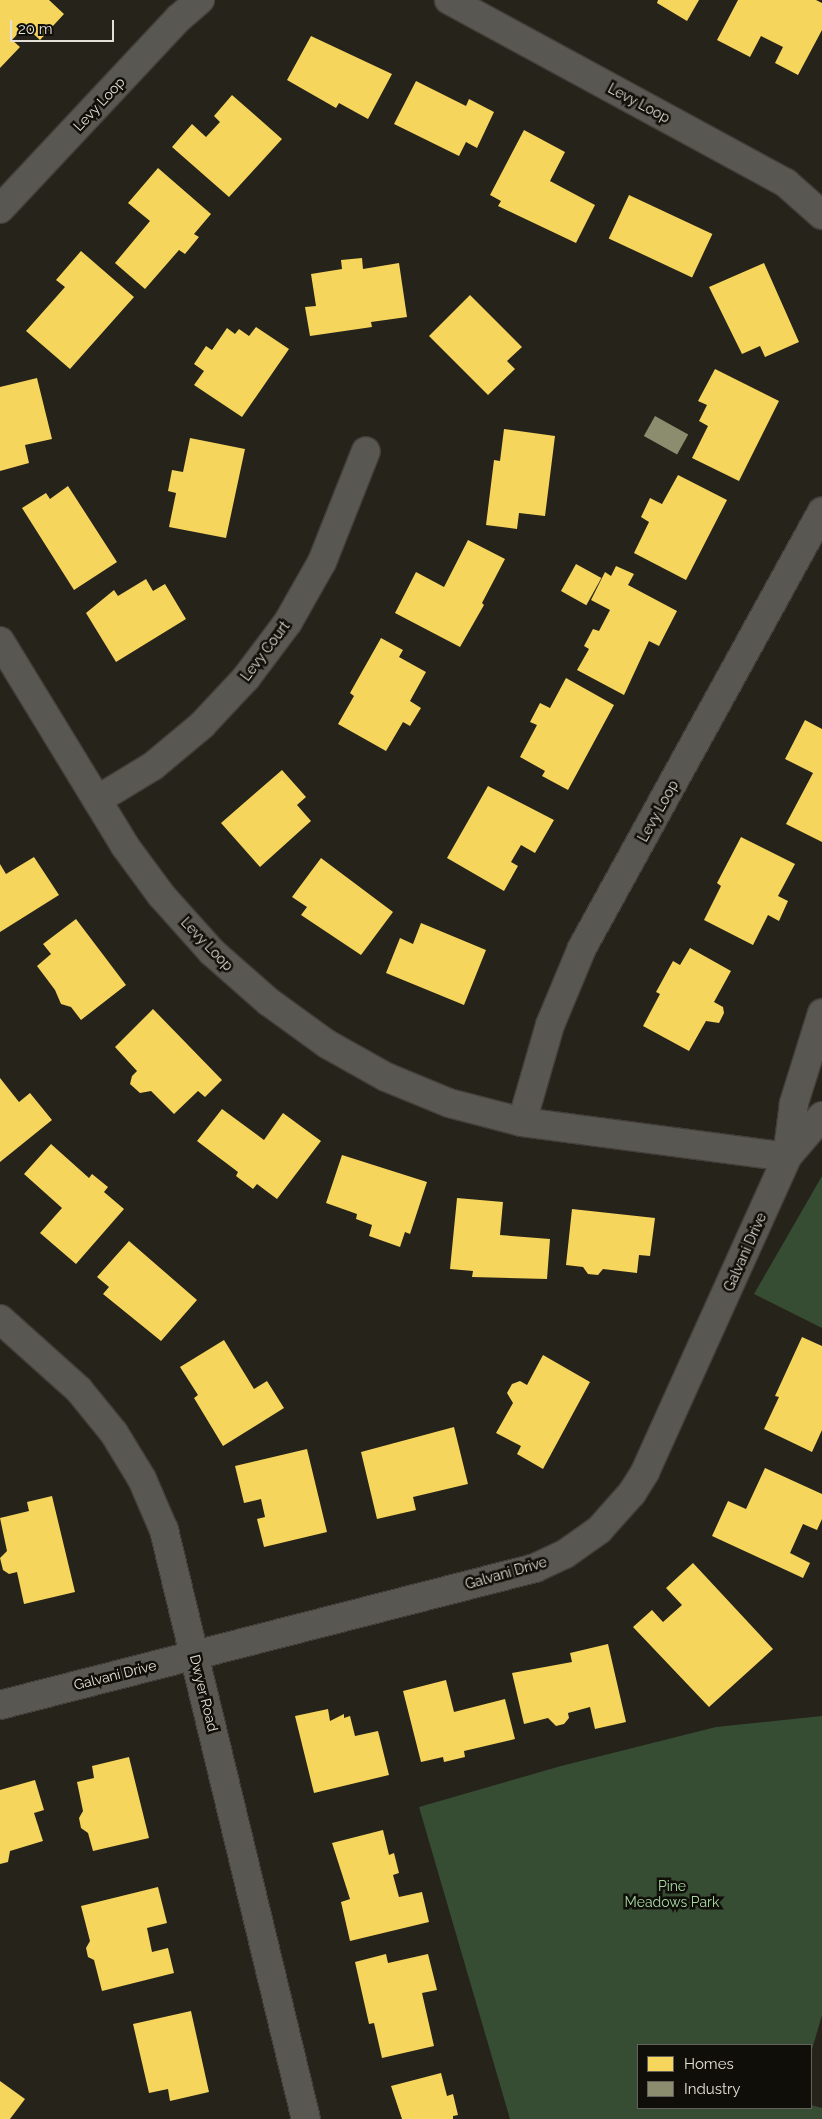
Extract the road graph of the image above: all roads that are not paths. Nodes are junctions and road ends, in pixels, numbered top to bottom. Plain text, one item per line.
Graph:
1 (200, 0) edge
2 (449, 0) edge
3 (0, 209) edge
4 (822, 215) edge
5 (366, 451) dead end
6 (822, 512) edge
7 (0, 641) edge
8 (97, 800) junction
9 (822, 1013) edge
10 (822, 1116) edge
11 (522, 1122) junction
12 (787, 1157) junction
13 (0, 1319) edge
14 (194, 1655) junction
15 (0, 1705) edge
16 (306, 2119) edge

1 - 3 street, Levy Loop
2 - 4 street, Levy Loop
5 - 8 street, Levy Court
6 - 11 street, Levy Loop
7 - 8 street, Levy Loop
8 - 11 street, Levy Loop
9 - 12 street, Galvani Drive
10 - 12 street, Galvani Drive
11 - 12 street, Levy Loop
12 - 14 street, Galvani Drive
13 - 14 street, Dwyer Road
14 - 15 street, Galvani Drive
14 - 16 street, Dwyer Road

